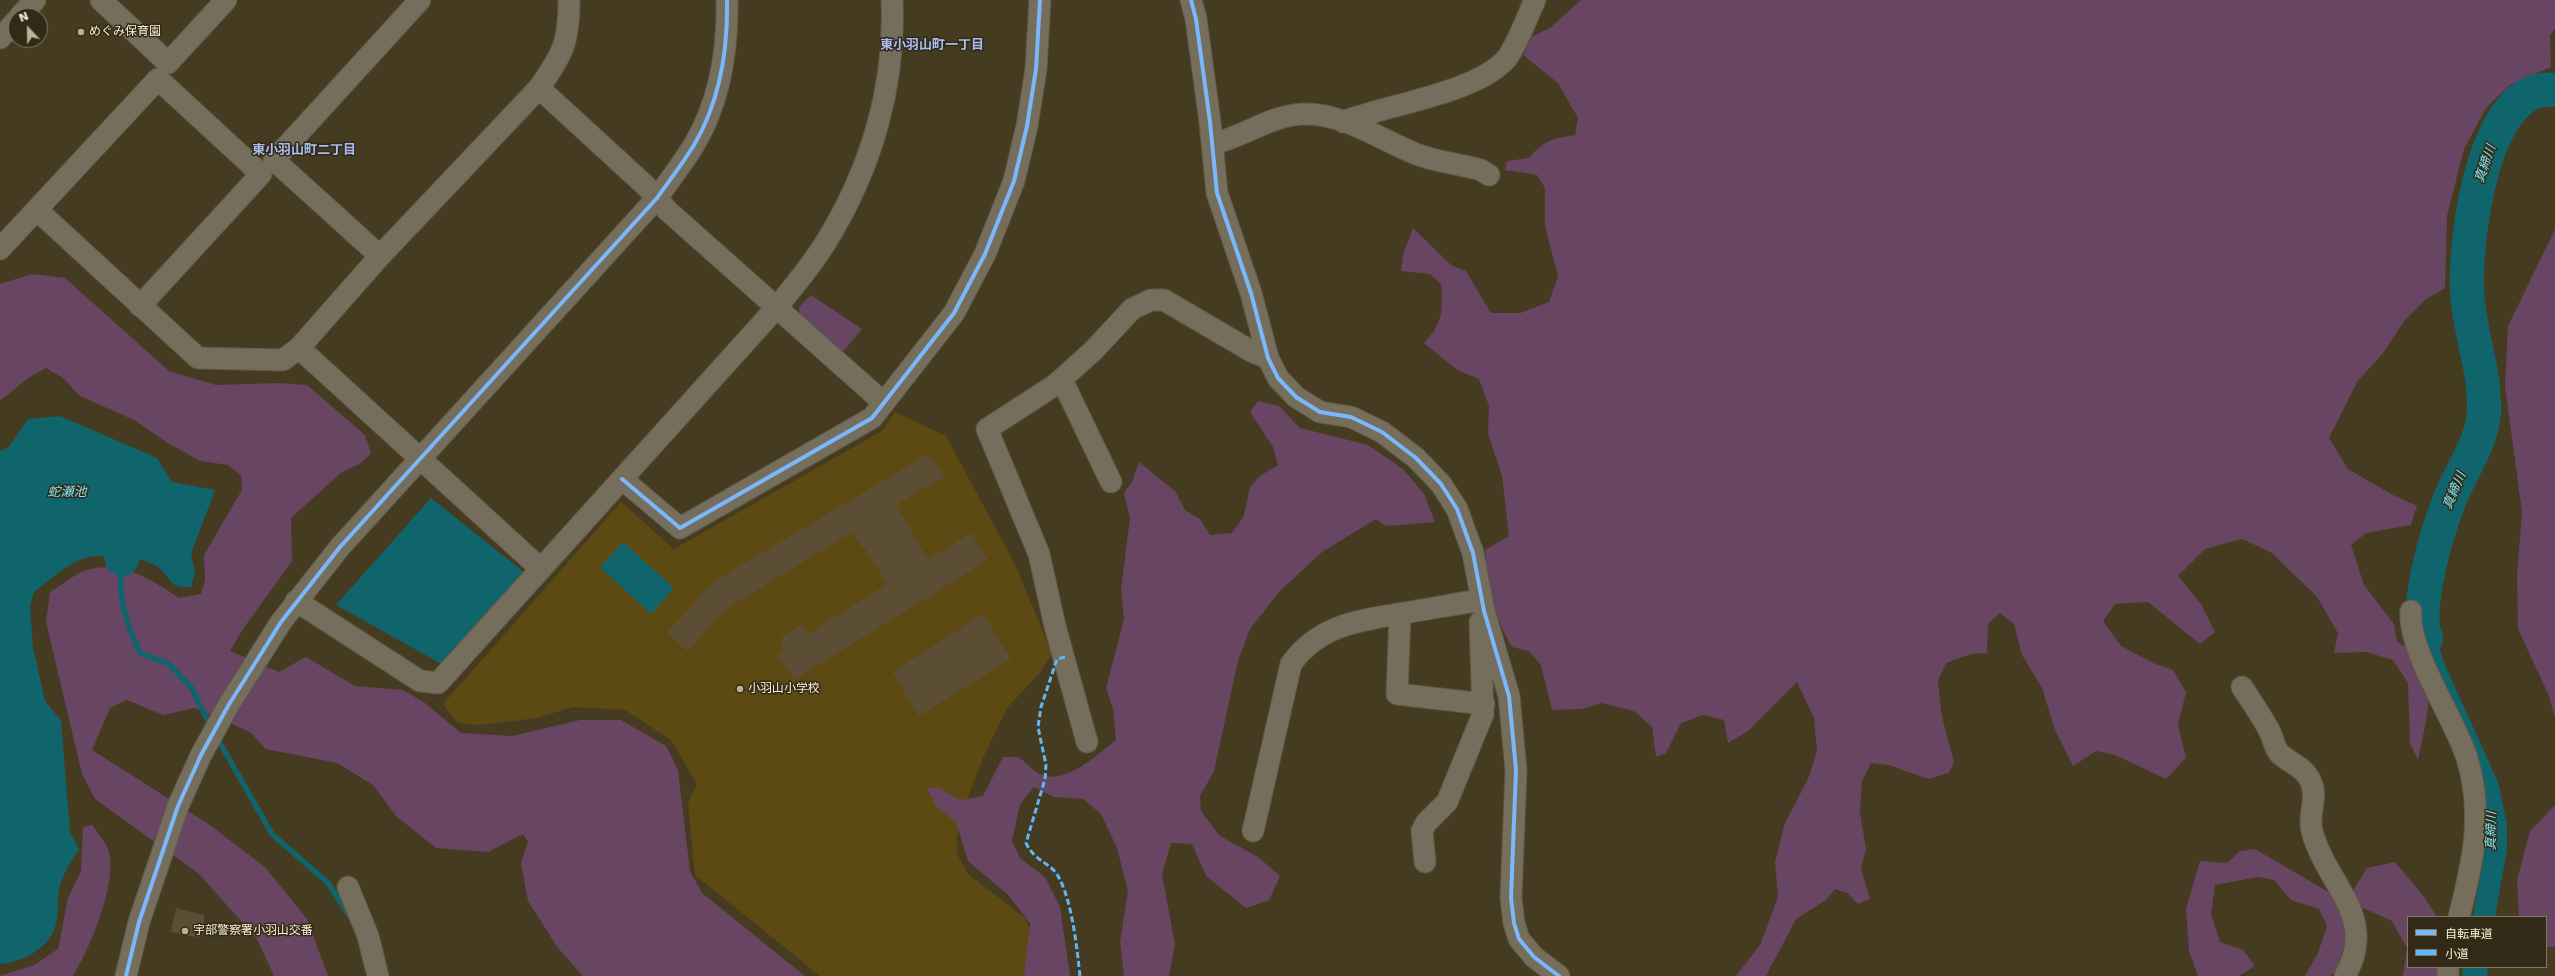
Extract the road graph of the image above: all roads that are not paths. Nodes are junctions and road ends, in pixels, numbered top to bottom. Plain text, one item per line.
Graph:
1 (35, 0) edge
2 (101, 0) edge
3 (226, 0) edge
4 (420, 0) edge
5 (569, 0) edge
6 (727, 0) edge
7 (892, 0) edge
8 (1040, 0) edge
9 (1191, 0) edge
10 (1535, 0) edge
11 (28, 8) edge
12 (8, 30) edge
13 (0, 38) edge
14 (539, 88) junction
15 (1343, 122) junction
16 (1212, 144) junction
17 (1489, 175) dead end
18 (657, 198) junction
19 (37, 210) junction
20 (0, 248) edge
21 (380, 256) junction
22 (140, 306) junction
23 (778, 307) junction
24 (300, 348) junction
25 (1268, 358) junction
26 (1062, 380) junction
27 (884, 403) junction
28 (421, 458) junction
29 (622, 479) junction
30 (1110, 482) dead end
31 (541, 568) junction
32 (1482, 600) junction
33 (296, 601) junction
34 (2411, 611) dead end
35 (1400, 614) junction
36 (2242, 687) dead end
37 (1484, 704) junction
38 (1087, 742) dead end
39 (1253, 831) dead end
40 (1425, 862) dead end
41 (348, 888) dead end
42 (2459, 916) edge
43 (126, 976) edge
44 (378, 976) edge
45 (1559, 976) edge
46 (2345, 976) edge

1 - 11 street
2 - 3 street
4 - 21 street
5 - 14 street
6 - 18 street
7 - 23 street
8 - 27 street
9 - 16 street
10 - 15 street
12 - 13 street
14 - 18 street
14 - 21 street
15 - 16 street
15 - 17 street
16 - 25 street
18 - 23 street
18 - 28 street
19 - 20 street
19 - 22 street
19 - 22 street
21 - 24 street
22 - 24 street
23 - 27 street
23 - 29 street
24 - 28 street
25 - 26 street
25 - 32 street
26 - 30 street
26 - 38 street
27 - 29 street
28 - 31 street
28 - 33 street
29 - 31 street
31 - 33 street
32 - 35 street
32 - 37 street
32 - 45 street
33 - 43 street
34 - 42 street
35 - 37 street
35 - 39 street
36 - 46 street
37 - 40 street
41 - 44 street

